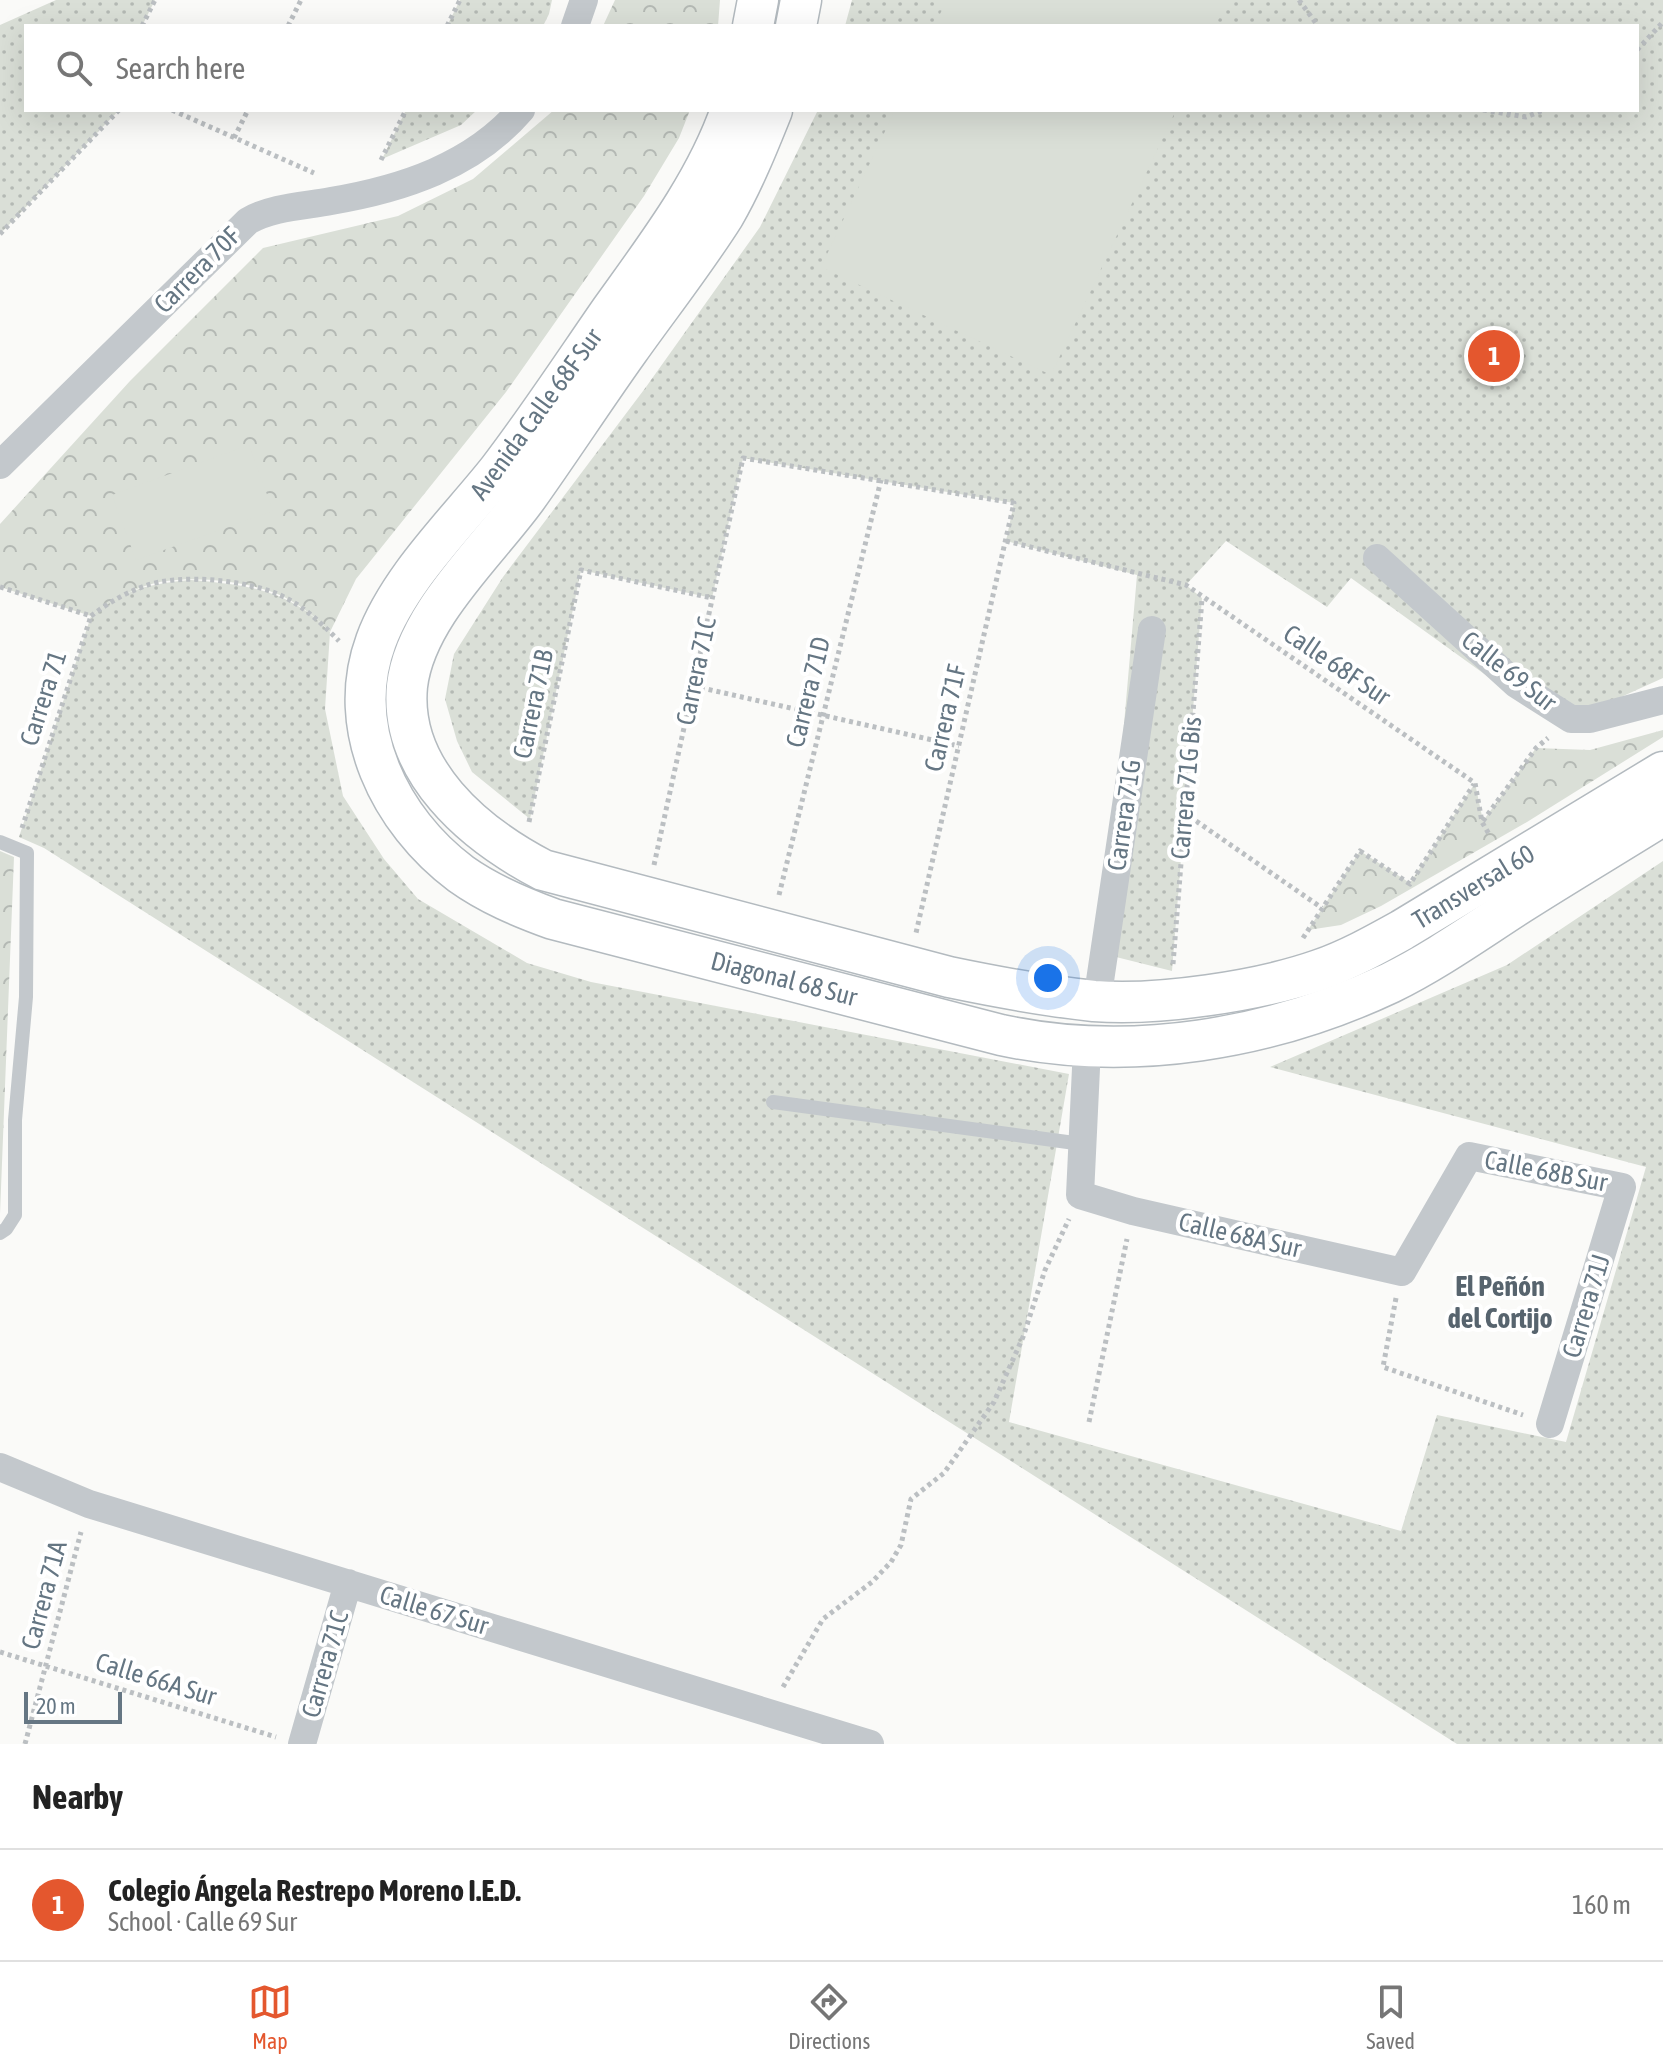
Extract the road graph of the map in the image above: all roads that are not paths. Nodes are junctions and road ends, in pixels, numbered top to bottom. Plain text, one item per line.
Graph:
1 (584, 0) edge
2 (758, 0) edge
3 (801, 0) edge
4 (576, 24) edge
5 (753, 24) edge
6 (796, 24) edge
7 (519, 112) edge
8 (730, 112) edge
9 (771, 112) edge
10 (0, 465) edge
11 (1377, 558) dead end
12 (1152, 630) dead end
13 (1663, 700) edge
14 (407, 714) joint
15 (367, 724) joint
16 (1663, 772) edge
17 (1663, 815) edge
18 (0, 842) edge
19 (1274, 982) joint
20 (1097, 1001) junction
21 (1296, 1021) joint
22 (1087, 1047) junction
23 (773, 1102) dead end
24 (1082, 1144) junction
25 (1622, 1187) joint
26 (0, 1233) edge
27 (1402, 1272) joint
28 (1550, 1424) road end
29 (0, 1467) edge
30 (348, 1583) junction
31 (294, 1742) edge
32 (870, 1744) edge

1 - 4 street
2 - 5 street
3 - 6 street
7 - 10 street, Carrera 70F
8 - 15 street, Avenida Calle 68F Sur
9 - 14 street, Avenida Calle 68F Sur
11 - 13 street, Calle 69 Sur
12 - 20 street, Carrera 71G
14 - 20 street, Diagonal 68 Sur
15 - 22 street, Diagonal 68 Sur
16 - 19 street, Transversal 60
17 - 21 street, Transversal 60
18 - 26 lane
19 - 20 street, Diagonal 68 Sur
21 - 22 street, Diagonal 68 Sur
22 - 24 street
23 - 24 lane
24 - 27 street, Calle 68A Sur
25 - 27 street, Calle 68B Sur
25 - 28 street, Carrera 71J
29 - 30 street, Calle 67 Sur
30 - 31 street, Carrera 71C
30 - 32 street, Calle 67 Sur

